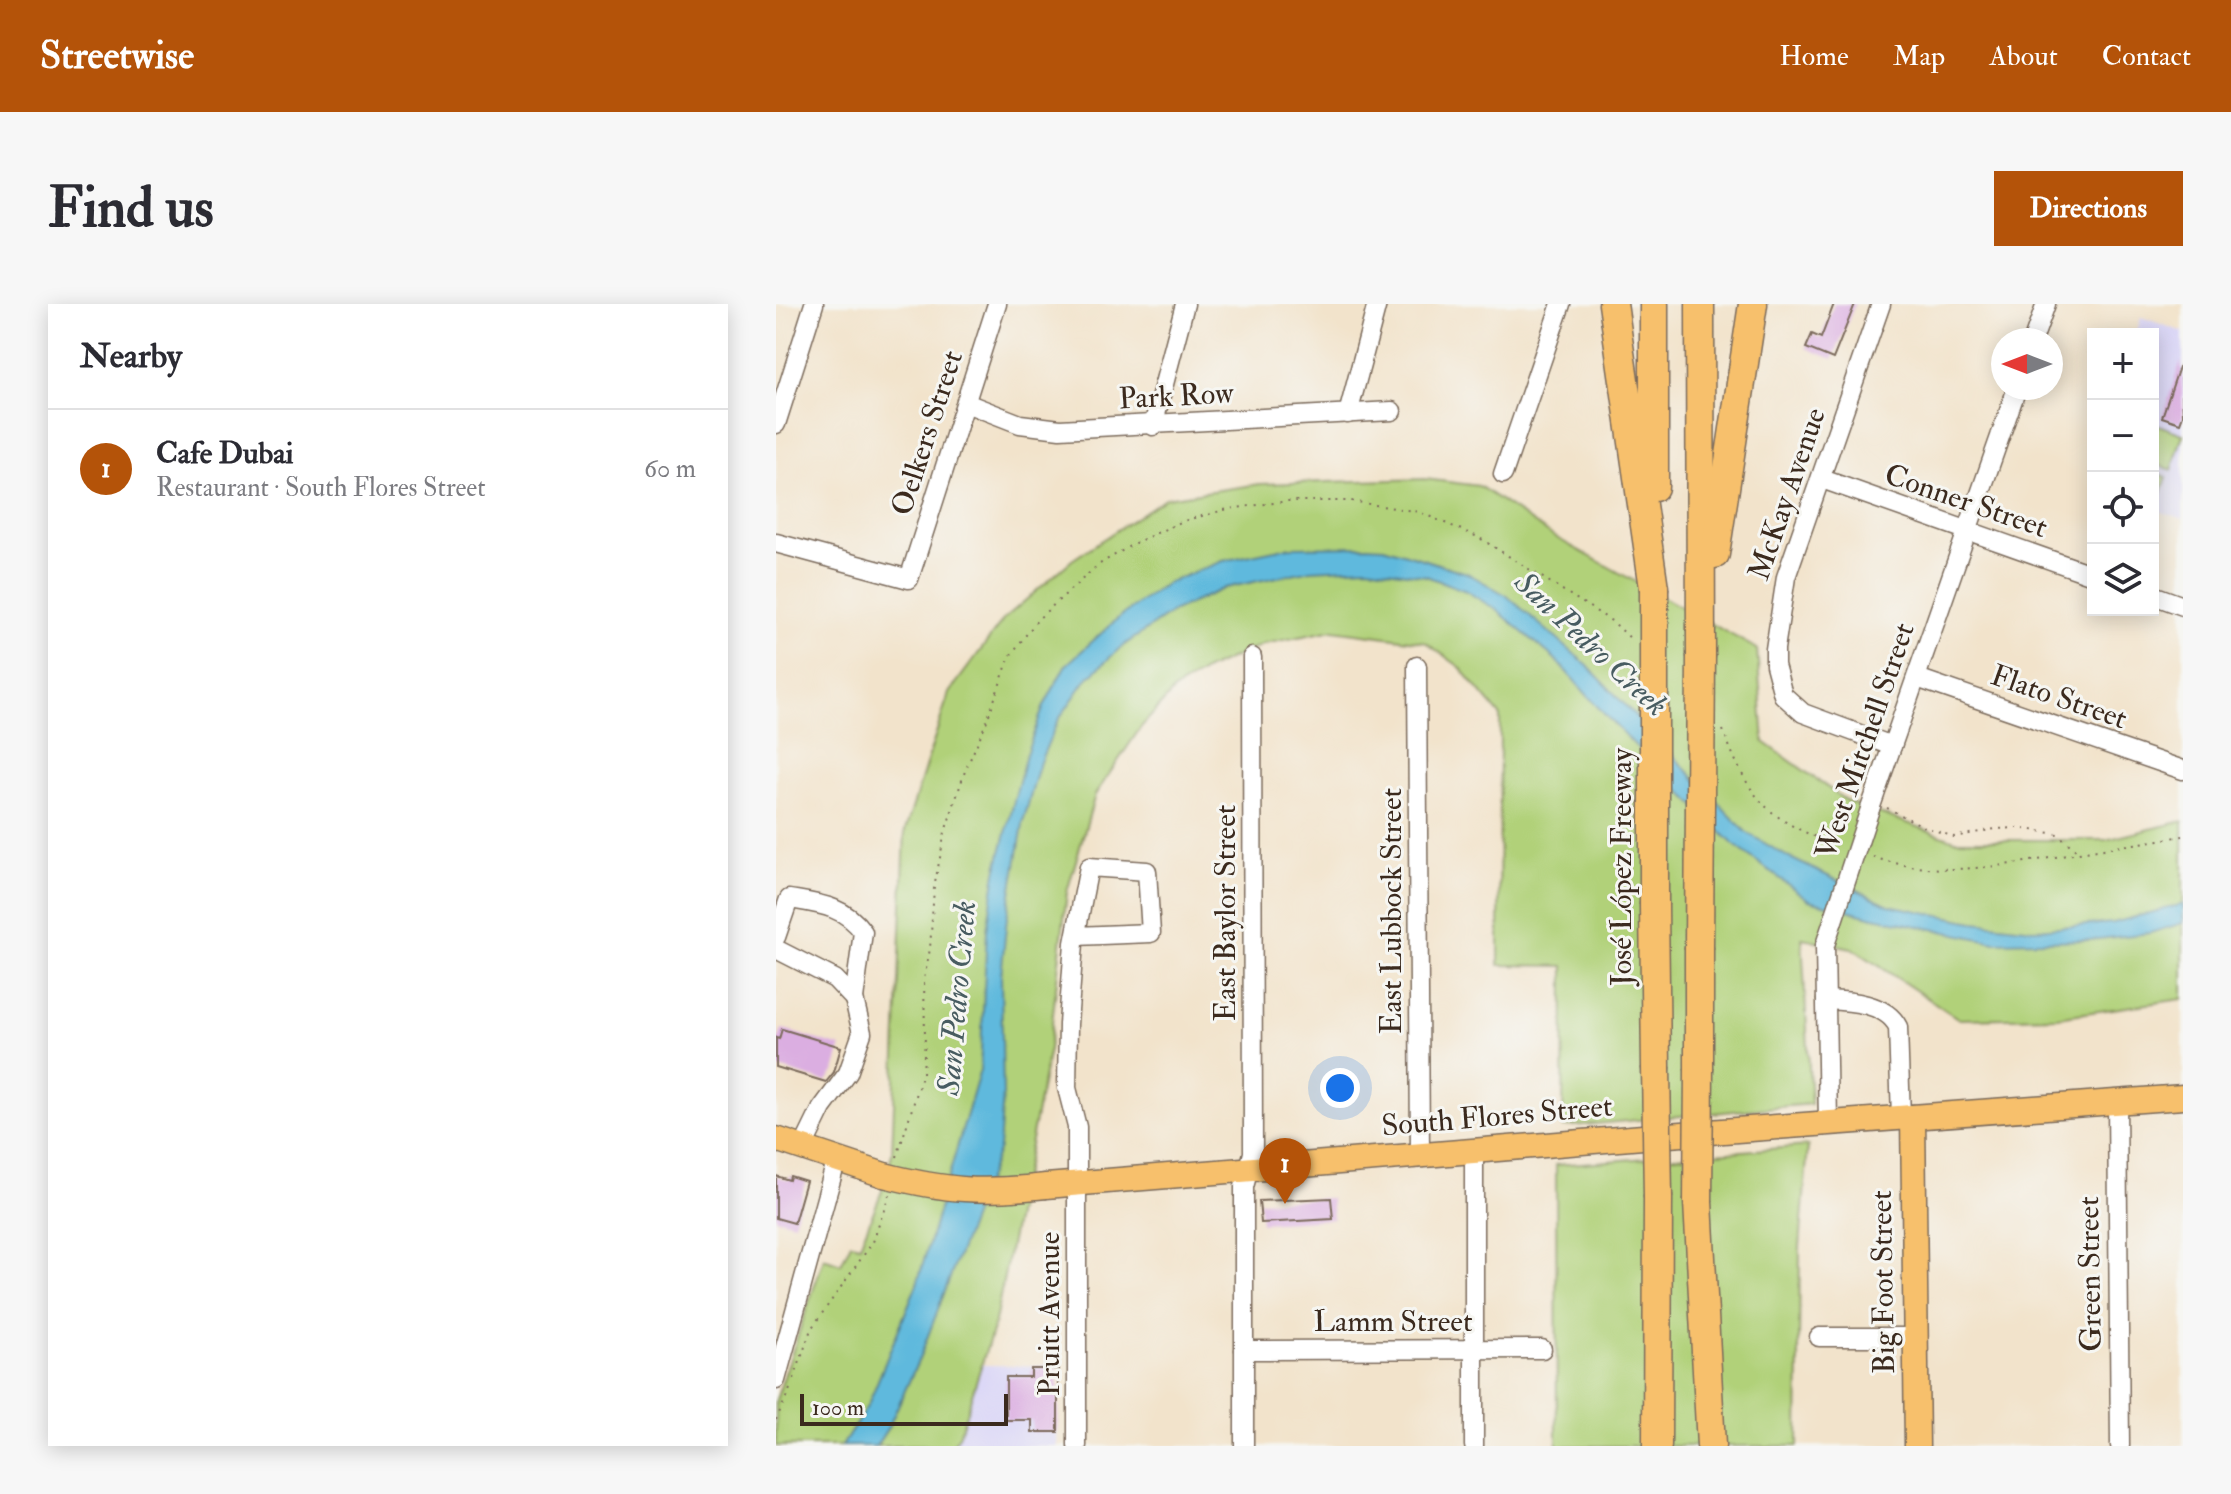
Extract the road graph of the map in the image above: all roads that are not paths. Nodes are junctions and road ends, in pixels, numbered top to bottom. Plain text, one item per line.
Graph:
1 (814, 304) edge
2 (997, 304) edge
3 (1185, 304) edge
4 (1377, 304) edge
5 (1561, 304) edge
6 (1613, 304) edge
7 (1654, 304) edge
8 (1700, 304) edge
9 (1753, 304) edge
10 (1881, 304) edge
11 (2046, 304) edge
12 (2037, 328) edge
13 (2013, 400) edge
14 (966, 403) junction
15 (1392, 411) dead end
16 (1348, 414) junction
17 (776, 424) edge
18 (1153, 426) junction
19 (1503, 474) dead end
20 (1822, 479) junction
21 (1967, 532) junction
22 (776, 543) edge
23 (2087, 573) edge
24 (1654, 588) junction
25 (2159, 597) edge
26 (2183, 606) edge
27 (1702, 648) junction
28 (1252, 657) dead end
29 (1417, 666) dead end
30 (1917, 678) junction
31 (1892, 746) junction
32 (2183, 770) edge
33 (1076, 936) junction
34 (776, 937) edge
35 (776, 949) edge
36 (854, 999) junction
37 (1826, 1000) junction
38 (2183, 1097) edge
39 (2117, 1102) junction
40 (1907, 1117) junction
41 (1828, 1123) junction
42 (776, 1139) edge
43 (803, 1147) junction
44 (1474, 1151) junction
45 (1420, 1155) junction
46 (837, 1158) junction
47 (1249, 1169) junction
48 (1077, 1181) junction
49 (1698, 1202) junction
50 (1819, 1337) dead end
51 (1917, 1337) junction
52 (1474, 1349) junction
53 (1542, 1349) dead end
54 (1244, 1350) junction
55 (776, 1380) edge
56 (1656, 1382) junction
57 (1077, 1446) edge
58 (1244, 1446) edge
59 (1474, 1446) edge
60 (1650, 1446) edge
61 (1657, 1446) edge
62 (1695, 1446) edge
63 (1711, 1446) edge
64 (1917, 1446) edge
65 (2120, 1446) edge

1 - 17 street
2 - 14 street, Oelkers Street
3 - 18 street
4 - 16 street
5 - 19 street
6 - 24 highway
7 - 24 highway, José López Freeway
8 - 27 highway
9 - 27 highway
10 - 20 street, McKay Avenue
11 - 12 street
13 - 21 street, West Mitchell Street
14 - 18 street, Park Row
14 - 22 street, Oelkers Street
15 - 16 street, Park Row
16 - 18 street, Park Row
20 - 21 street, Conner Street
20 - 31 street, McKay Avenue
21 - 23 street, Conner Street
21 - 30 street, West Mitchell Street
24 - 56 highway, José López Freeway, bridge
25 - 26 street
27 - 49 highway, bridge
28 - 47 street, East Baylor Street
29 - 45 street, East Lubbock Street
30 - 31 street, West Mitchell Street
30 - 32 street, Flato Street
31 - 37 street, West Mitchell Street, bridge
33 - 33 street, Pruitt Avenue
33 - 48 street, Pruitt Avenue
34 - 36 street
35 - 36 street
36 - 43 street
37 - 40 street
37 - 41 street, West Mitchell Street
38 - 39 main road, South Flores Street
39 - 40 main road, South Flores Street
39 - 65 street, Green Street
40 - 41 main road, South Flores Street
40 - 51 main road, Big Foot Street
41 - 44 main road, South Flores Street
42 - 43 main road, South Flores Street
43 - 46 main road, South Flores Street
44 - 45 main road, South Flores Street
44 - 52 street
45 - 47 main road, South Flores Street
46 - 48 main road, South Flores Street, bridge
46 - 55 street
47 - 48 main road, South Flores Street
47 - 54 street, East Baylor Street
48 - 57 street, Pruitt Avenue
49 - 62 highway
49 - 63 highway
50 - 51 street
51 - 64 main road, Big Foot Street
52 - 53 street, Lamm Street
52 - 54 street, Lamm Street
52 - 59 street
54 - 58 street, East Baylor Street
56 - 60 highway
56 - 61 highway

